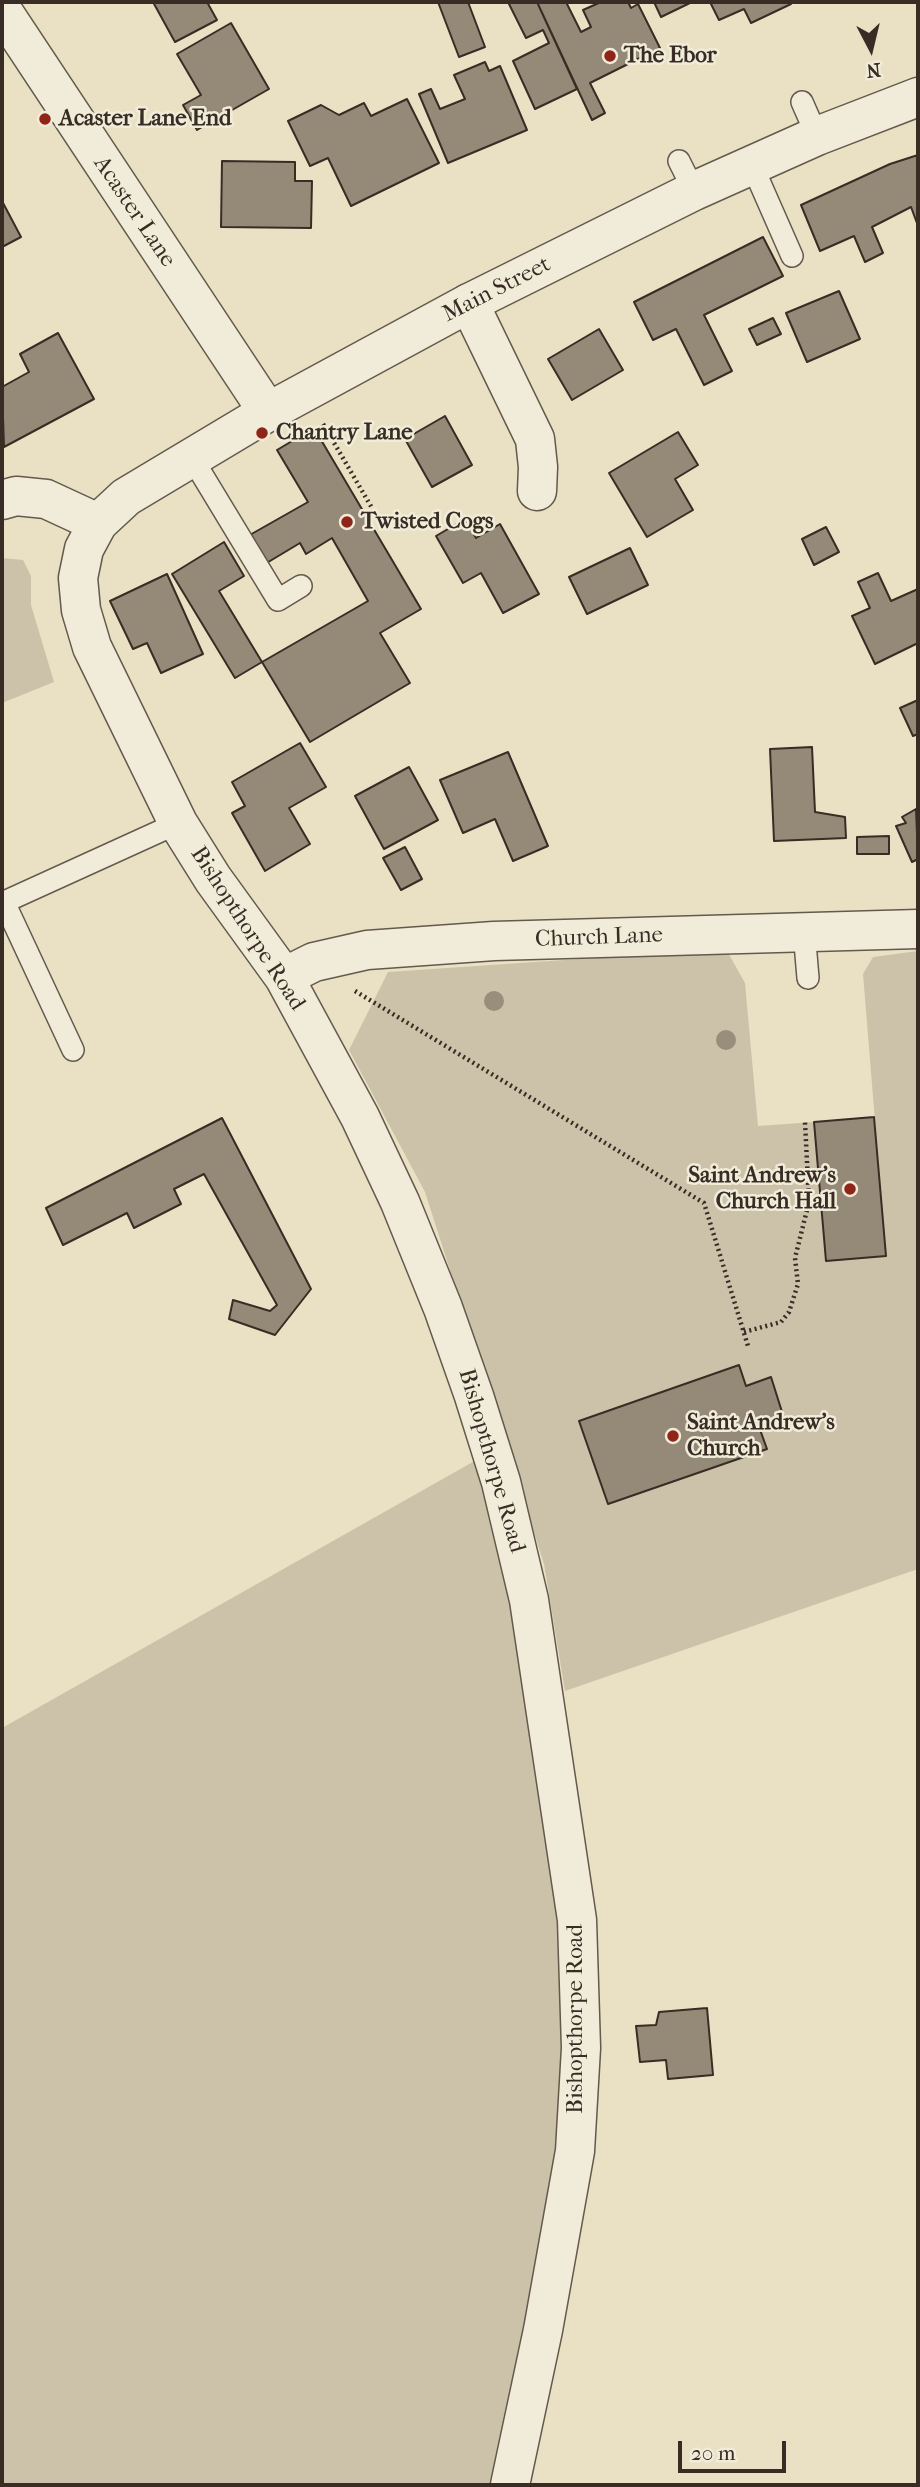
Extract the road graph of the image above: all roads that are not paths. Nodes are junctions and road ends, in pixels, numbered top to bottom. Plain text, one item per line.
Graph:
1 (2, 10) edge
2 (918, 97) edge
3 (802, 102) dead end
4 (817, 136) junction
5 (752, 165) junction
6 (792, 256) dead end
7 (468, 303) junction
8 (268, 412) junction
9 (192, 458) junction
10 (537, 491) dead end
11 (2, 500) edge
12 (98, 523) junction
13 (301, 586) dead end
14 (178, 823) junction
15 (3, 903) edge
16 (918, 929) edge
17 (804, 931) junction
18 (299, 970) junction
19 (808, 978) dead end
20 (73, 1050) dead end
21 (510, 2485) edge

1 - 8 street, Acaster Lane
2 - 4 street, Main Street
3 - 4 lane
4 - 5 street, Main Street
5 - 6 lane
5 - 7 street, Main Street
7 - 8 street, Main Street
7 - 10 street
8 - 9 street, Main Street
9 - 12 street, Main Street
9 - 13 lane
11 - 12 street
12 - 14 street, Bishopthorpe Road
14 - 15 lane
14 - 18 street, Bishopthorpe Road
15 - 20 lane
16 - 17 street, Church Lane
17 - 18 street, Church Lane
17 - 19 lane
18 - 21 street, Bishopthorpe Road

